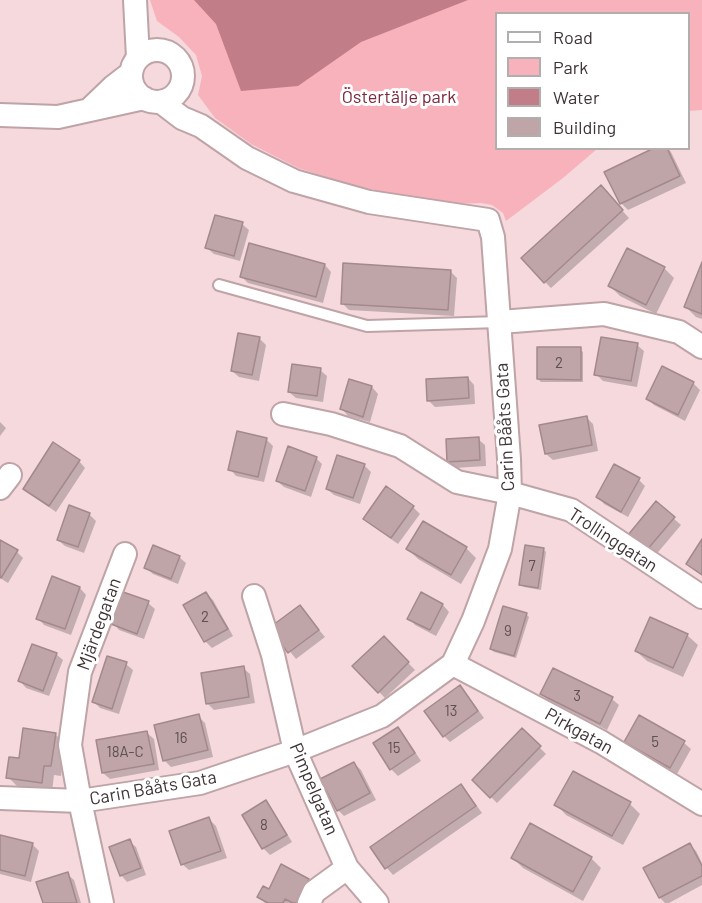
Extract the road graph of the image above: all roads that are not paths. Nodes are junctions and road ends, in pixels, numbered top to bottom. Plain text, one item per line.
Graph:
1 (135, 4) edge
2 (166, 51) junction
3 (135, 65) junction
4 (182, 84) junction
5 (153, 100) junction
6 (89, 110) junction
7 (0, 115) edge
8 (201, 126) junction
9 (219, 285) dead end
10 (500, 321) junction
11 (702, 347) edge
12 (283, 414) dead end
13 (510, 494) junction
14 (125, 554) dead end
15 (254, 596) dead end
16 (702, 597) edge
17 (453, 664) junction
18 (295, 752) junction
19 (0, 798) edge
20 (80, 801) junction
21 (702, 804) edge
22 (347, 868) junction
23 (102, 903) edge
24 (309, 903) edge
25 (377, 903) edge

1 - 2 street
1 - 3 street
2 - 3 street
2 - 4 street
3 - 5 street
3 - 6 street
4 - 5 street
4 - 8 street
5 - 6 street
5 - 8 street, Carin Bååts Gata
6 - 7 street
8 - 10 street, Carin Bååts Gata
9 - 10 lane
10 - 11 street
10 - 13 street, Carin Bååts Gata
12 - 13 street, Trollinggatan
13 - 16 street, Trollinggatan
13 - 17 street, Carin Bååts Gata
14 - 20 street, Mjärdegatan
15 - 18 street, Pimpelgatan
17 - 18 street, Carin Bååts Gata
17 - 21 street, Pirkgatan
18 - 20 street, Carin Bååts Gata
18 - 22 street, Pimpelgatan
19 - 20 street, Carin Bååts Gata
20 - 23 street, Mjärdegatan
22 - 24 street
22 - 25 street, Pimpelgatan

